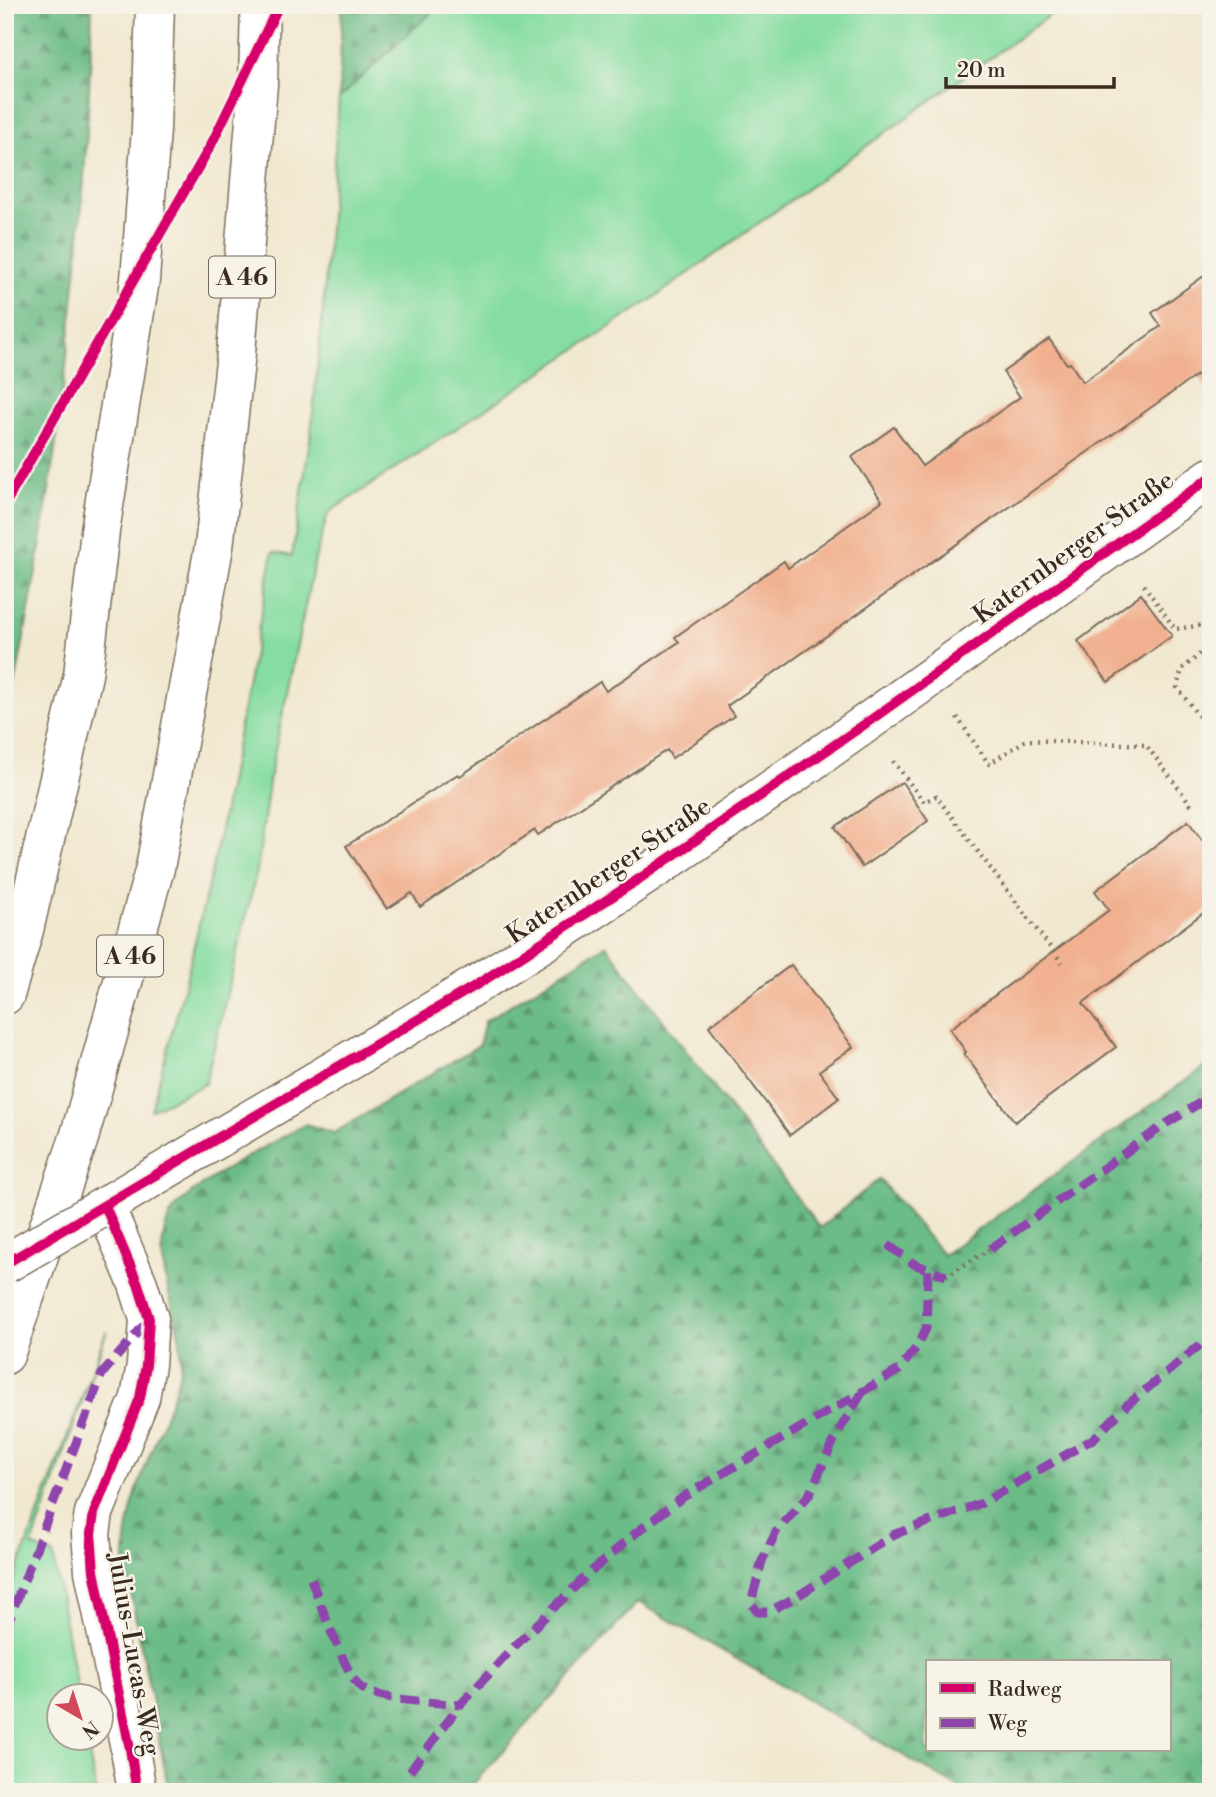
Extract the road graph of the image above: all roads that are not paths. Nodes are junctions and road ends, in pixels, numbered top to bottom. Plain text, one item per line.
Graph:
1 (155, 5) edge
2 (260, 5) edge
3 (1211, 477) edge
4 (5, 995) edge
5 (105, 1206) junction
6 (5, 1264) edge
7 (5, 1355) edge
8 (137, 1792) edge

1 - 4 main road
2 - 7 main road, A 46
3 - 5 main road, Katernberger Straße
5 - 6 main road, Katernberger Straße, bridge
5 - 8 main road, Julius-Lucas-Weg

